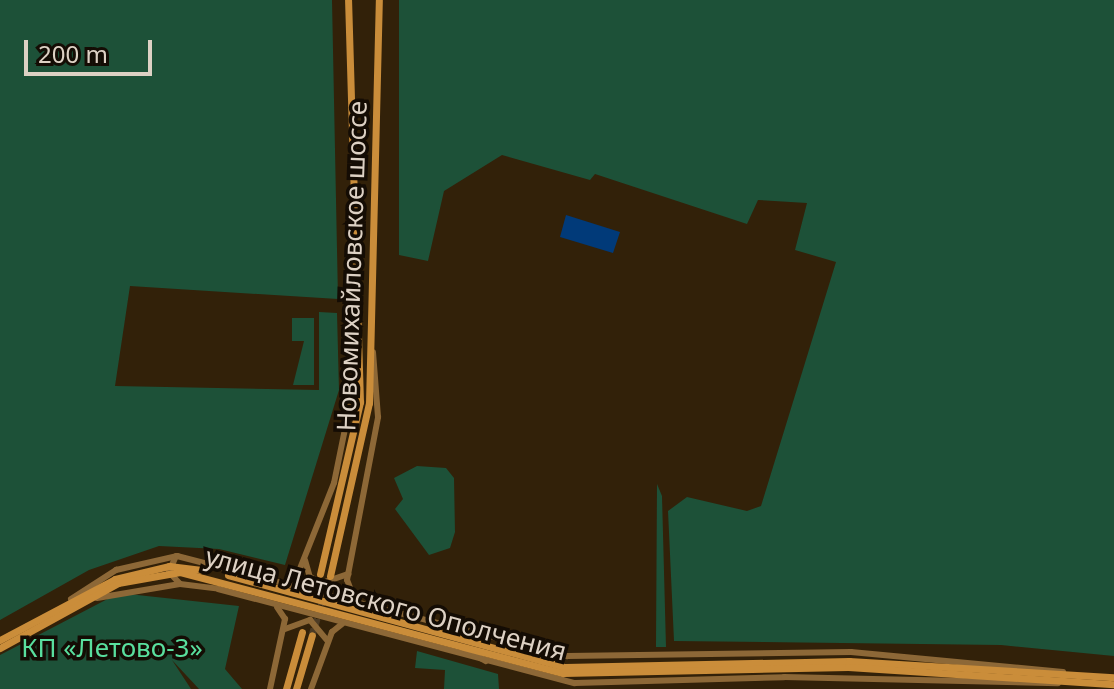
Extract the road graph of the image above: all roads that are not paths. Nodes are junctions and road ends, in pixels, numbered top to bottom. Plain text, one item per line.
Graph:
1 (348, 0) edge
2 (379, 0) edge
3 (361, 343) junction
4 (372, 344) junction
5 (177, 556) junction
6 (305, 556) junction
7 (169, 569) junction
8 (349, 573) junction
9 (320, 574) tunnel mouth
10 (330, 576) tunnel mouth
11 (280, 579) junction
12 (180, 584) junction
13 (356, 600) junction
14 (271, 602) junction
15 (68, 606) junction
16 (414, 616) junction
17 (346, 624) junction
18 (419, 631) junction
19 (302, 632) tunnel mouth
20 (282, 633) junction
21 (312, 635) tunnel mouth
22 (0, 640) edge
23 (406, 641) junction
24 (328, 644) junction
25 (454, 644) junction
26 (0, 648) edge
27 (1021, 662) junction
28 (499, 668) junction
29 (1070, 673) junction
30 (1027, 674) junction
31 (1114, 677) edge
32 (1080, 681) junction
33 (1114, 684) edge
34 (1021, 686) junction
35 (270, 689) edge
36 (286, 689) edge
37 (296, 689) edge
38 (311, 689) edge

1 - 3 main road, Новомихайловское шоссе
2 - 4 main road, Новомихайловское шоссе
3 - 6 street
3 - 9 main road, Новомихайловское шоссе
4 - 8 street
4 - 10 main road, Новомихайловское шоссе
5 - 7 street
5 - 11 street
5 - 15 street
6 - 8 street
6 - 11 street
7 - 12 street
7 - 15 main road, улица Летовского Ополчения
7 - 18 main road, улица Летовского Ополчения
8 - 13 street
11 - 13 street
12 - 14 street
12 - 15 street
13 - 16 street
14 - 17 street
14 - 20 street
15 - 22 main road, улица Летовского Ополчения
15 - 26 main road, улица Летовского Ополчения
16 - 18 street
16 - 27 street
17 - 23 street
17 - 24 street
18 - 23 street
18 - 25 main road, улица Летовского Ополчения
18 - 30 main road, улица Летовского Ополчения
19 - 36 main road
20 - 24 street
20 - 35 street
21 - 37 main road
23 - 28 street
24 - 38 street
25 - 28 street
25 - 30 main road, улица Летовского Ополчения
27 - 29 street
27 - 30 street
28 - 34 street
29 - 30 main road, улица Летовского Ополчения
29 - 31 main road, улица Летовского Ополчения
30 - 32 main road, улица Летовского Ополчения
30 - 34 street
32 - 33 main road, улица Летовского Ополчения
32 - 34 street

